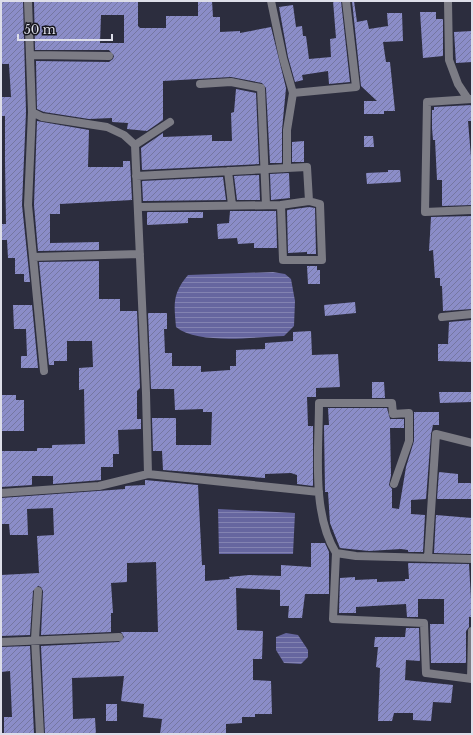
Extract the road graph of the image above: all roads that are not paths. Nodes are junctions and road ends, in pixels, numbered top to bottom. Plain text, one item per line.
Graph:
1 (28, 1) edge
2 (271, 1) edge
3 (346, 1) edge
4 (448, 1) edge
5 (32, 55) junction
6 (109, 56) dead end
7 (200, 84) dead end
8 (293, 93) junction
9 (470, 99) edge
10 (32, 112) junction
11 (170, 122) dead end
12 (134, 145) junction
13 (287, 168) junction
14 (264, 169) junction
15 (228, 171) junction
16 (136, 176) junction
17 (309, 201) junction
18 (232, 205) junction
19 (266, 205) junction
20 (281, 205) junction
21 (138, 207) junction
22 (472, 210) edge
23 (140, 254) junction
24 (33, 257) junction
25 (472, 314) edge
26 (442, 317) dead end
27 (44, 371) dead end
28 (472, 443) edge
29 (148, 474) junction
30 (394, 484) dead end
31 (319, 492) junction
32 (1, 493) edge
33 (336, 553) junction
34 (428, 558) junction
35 (472, 559) edge
36 (38, 591) dead end
37 (472, 630) edge
38 (119, 637) dead end
39 (35, 639) junction
40 (1, 642) edge
41 (471, 679) edge
42 (40, 734) edge

1 - 5 street
2 - 8 street
3 - 8 street
4 - 9 street
5 - 6 street
5 - 10 street
7 - 14 street
8 - 13 street
9 - 22 street
10 - 12 street
10 - 24 street
11 - 12 street
12 - 16 street
13 - 14 street
13 - 17 street
14 - 15 street
14 - 19 street
15 - 16 street
15 - 18 street
16 - 21 street
17 - 20 street
17 - 20 street
18 - 19 street
18 - 21 street
19 - 20 street
21 - 23 street
23 - 24 street
23 - 29 street
24 - 27 street
25 - 26 street
28 - 34 street
29 - 31 street
29 - 32 street
30 - 31 street
31 - 33 street
33 - 34 street
33 - 41 street
34 - 35 street
36 - 39 street
37 - 41 street
38 - 39 street
39 - 40 street
39 - 42 street

